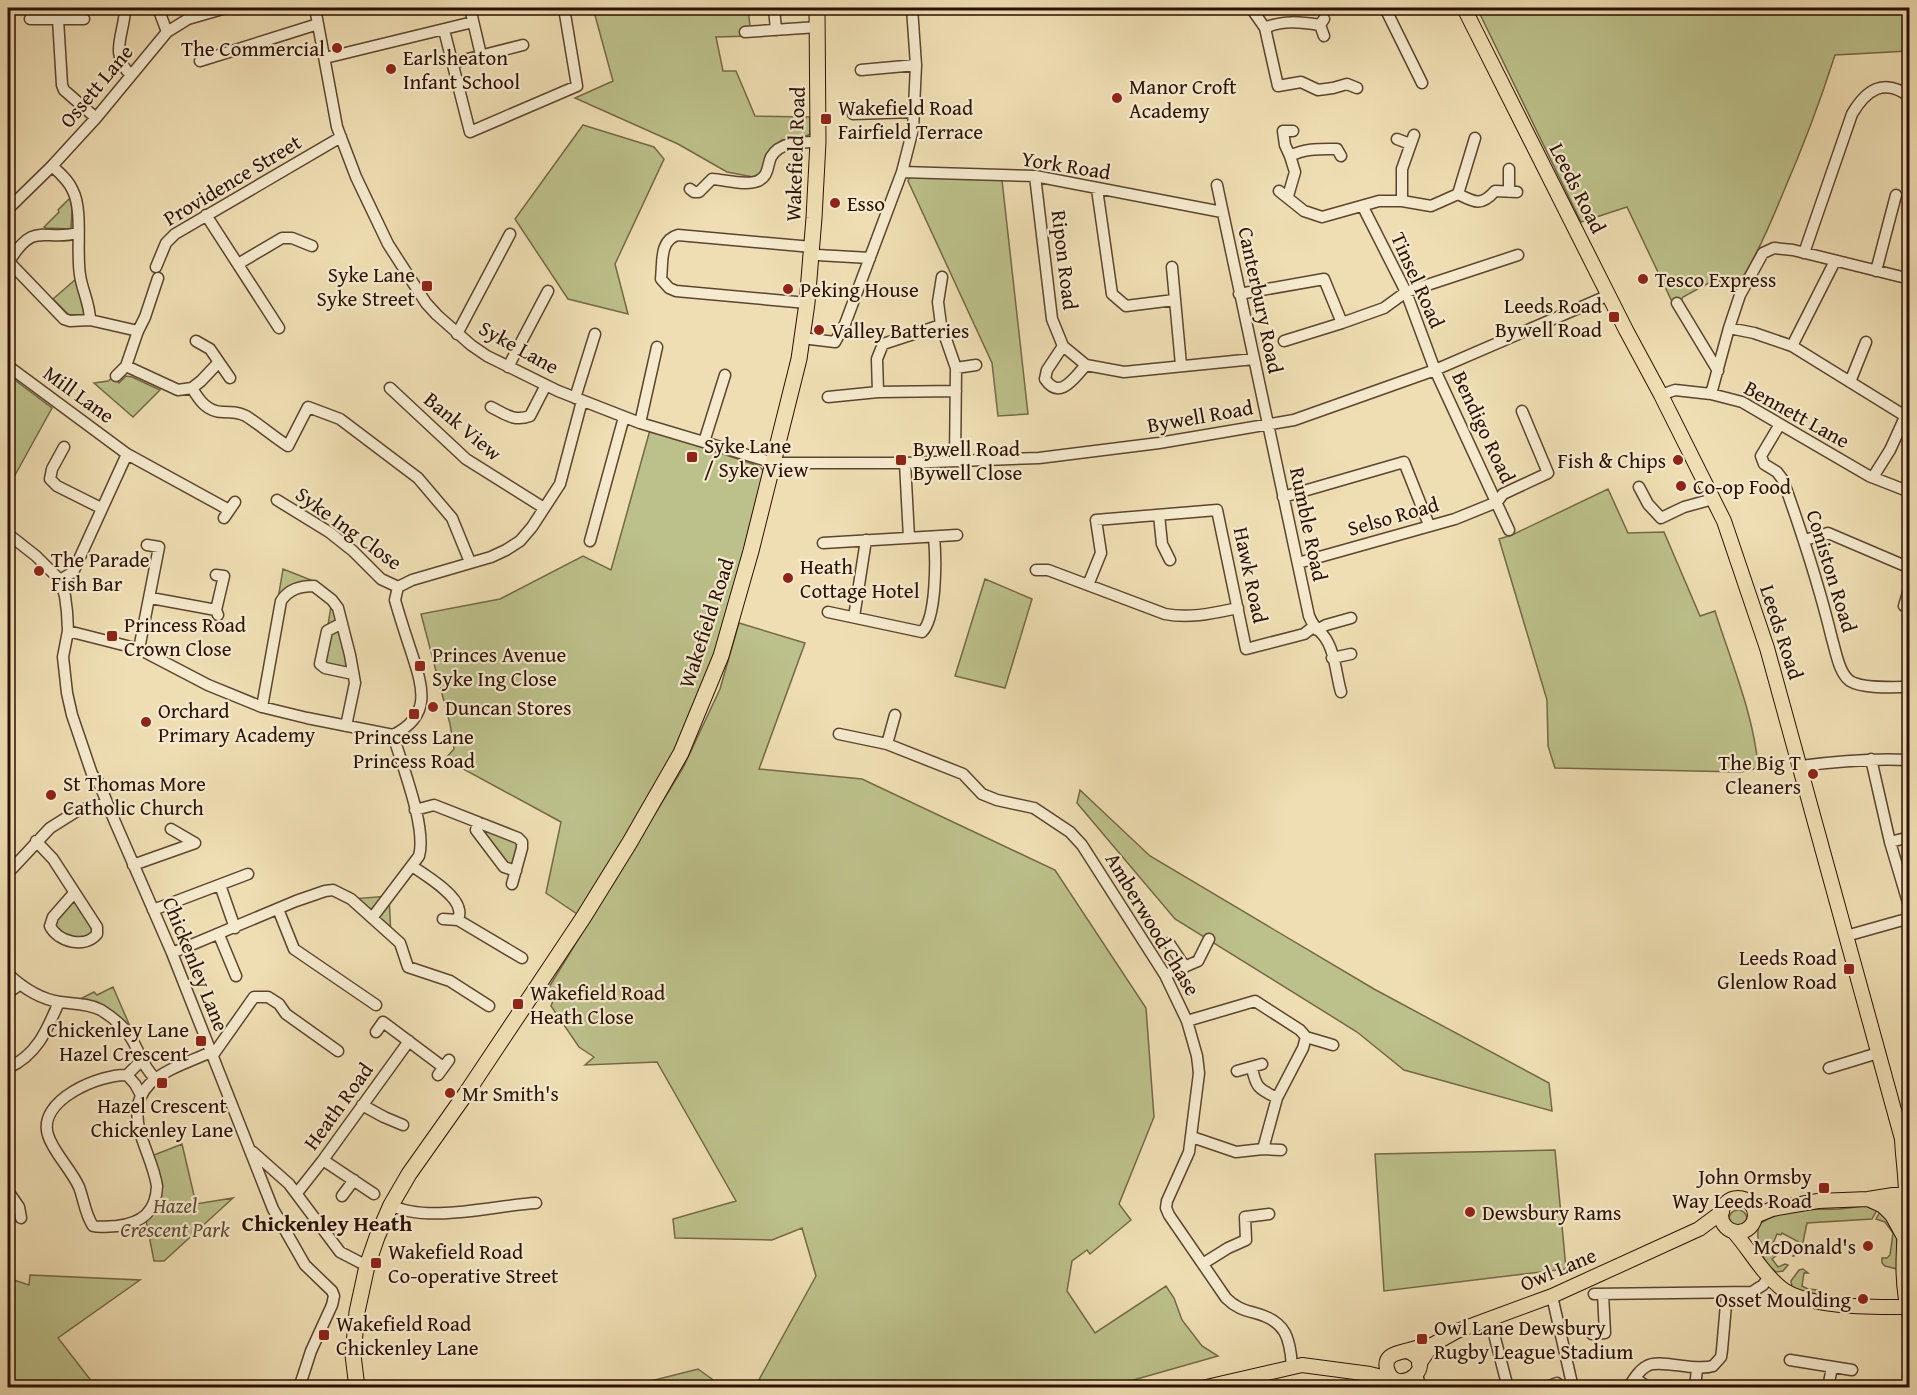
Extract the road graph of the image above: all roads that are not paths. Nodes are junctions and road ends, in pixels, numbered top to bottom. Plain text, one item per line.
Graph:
1 (125, 8) edge
2 (158, 8) edge
3 (226, 8) edge
4 (315, 8) edge
5 (470, 8) edge
6 (564, 8) edge
7 (774, 8) edge
8 (818, 8) edge
9 (912, 8) edge
10 (1251, 8) edge
11 (1385, 8) edge
12 (1464, 8) edge
13 (30, 19) dead end
14 (58, 19) junction
15 (84, 19) dead end
16 (473, 22) junction
17 (318, 24) junction
18 (1323, 26) dead end
19 (818, 27) junction
20 (1264, 28) junction
21 (444, 30) junction
22 (776, 30) junction
23 (167, 32) junction
24 (745, 32) dead end
25 (523, 45) dead end
26 (481, 56) junction
27 (325, 58) junction
28 (200, 61) dead end
29 (452, 63) junction
30 (916, 65) junction
31 (861, 70) dead end
32 (131, 75) junction
33 (1351, 83) dead end
34 (1422, 83) dead end
35 (1910, 97) edge
36 (915, 112) junction
37 (854, 114) dead end
38 (96, 118) junction
39 (1293, 131) dead end
40 (341, 137) junction
41 (1475, 138) dead end
42 (1397, 139) dead end
43 (818, 142) junction
44 (1340, 149) dead end
45 (1290, 156) junction
46 (52, 166) junction
47 (1509, 169) dead end
48 (902, 172) junction
49 (1035, 176) junction
50 (1217, 185) dead end
51 (690, 189) dead end
52 (1097, 189) junction
53 (1458, 194) junction
54 (1896, 195) dead end
55 (1402, 201) junction
56 (1363, 207) junction
57 (8, 209) edge
58 (1222, 212) junction
59 (206, 215) junction
60 (78, 233) junction
61 (510, 234) dead end
62 (312, 246) dead end
63 (814, 251) junction
64 (1804, 253) junction
65 (1518, 255) dead end
66 (870, 258) junction
67 (1835, 261) junction
68 (238, 264) junction
69 (1172, 267) dead end
70 (1876, 271) junction
71 (942, 277) dead end
72 (1910, 279) edge
73 (548, 291) dead end
74 (1406, 292) junction
75 (1239, 294) junction
76 (1609, 295) junction
77 (1174, 300) junction
78 (807, 303) junction
79 (1677, 303) dead end
80 (90, 320) junction
81 (1342, 323) junction
82 (941, 325) junction
83 (279, 328) dead end
84 (1729, 328) junction
85 (138, 331) junction
86 (457, 334) junction
87 (595, 334) dead end
88 (802, 338) junction
89 (196, 341) dead end
90 (1284, 341) dead end
91 (1866, 342) dead end
92 (1063, 346) junction
93 (1792, 346) junction
94 (657, 347) dead end
95 (1254, 359) junction
96 (218, 363) junction
97 (976, 365) dead end
98 (1086, 365) junction
99 (1181, 365) junction
100 (8, 366) edge
101 (126, 366) junction
102 (508, 367) junction
103 (956, 368) junction
104 (1436, 370) junction
105 (1718, 371) junction
106 (725, 375) dead end
107 (116, 376) dead end
108 (230, 378) dead end
109 (1850, 382) junction
110 (546, 385) junction
111 (192, 388) junction
112 (390, 388) dead end
113 (956, 391) junction
114 (878, 392) junction
115 (1711, 394) junction
116 (1661, 395) junction
117 (828, 397) dead end
118 (579, 400) junction
119 (491, 407) dead end
120 (1522, 411) dead end
121 (1908, 414) edge
122 (624, 417) junction
123 (640, 423) junction
124 (1268, 424) junction
125 (1780, 424) junction
126 (704, 442) junction
127 (127, 454) junction
128 (72, 457) dead end
129 (956, 461) junction
130 (774, 463) junction
131 (905, 463) junction
132 (1873, 477) junction
133 (1639, 487) dead end
134 (1910, 492) edge
135 (1283, 497) junction
136 (1713, 499) junction
137 (277, 500) dead end
138 (1497, 502) junction
139 (101, 508) junction
140 (544, 508) junction
141 (229, 510) dead end
142 (1159, 515) junction
143 (1429, 525) junction
144 (1509, 530) dead end
145 (957, 535) dead end
146 (8, 536) edge
147 (934, 537) junction
148 (909, 538) junction
149 (866, 540) junction
150 (1805, 540) junction
151 (590, 541) dead end
152 (823, 543) dead end
153 (147, 545) dead end
154 (1170, 560) dead end
155 (471, 562) junction
156 (1298, 563) junction
157 (1910, 568) edge
158 (1036, 570) dead end
159 (216, 575) dead end
160 (60, 579) junction
161 (1088, 585) junction
162 (1910, 586) edge
163 (398, 587) junction
164 (151, 598) junction
165 (1904, 606) dead end
166 (1238, 608) junction
167 (828, 612) dead end
168 (854, 617) junction
169 (1351, 618) dead end
170 (342, 623) junction
171 (1315, 629) junction
172 (68, 631) junction
173 (139, 649) junction
174 (1351, 654) dead end
175 (1332, 658) junction
176 (353, 674) junction
177 (1910, 687) edge
178 (1341, 692) dead end
179 (262, 707) junction
180 (895, 715) dead end
181 (346, 726) junction
182 (840, 734) dead end
183 (393, 735) junction
184 (887, 744) junction
185 (1871, 759) junction
186 (1910, 760) edge
187 (1801, 766) junction
188 (106, 802) junction
189 (415, 810) junction
190 (478, 822) junction
191 (171, 829) dead end
192 (1910, 837) edge
193 (36, 841) junction
194 (1890, 842) junction
195 (133, 865) junction
196 (412, 866) junction
197 (516, 871) junction
198 (8, 872) edge
199 (248, 874) dead end
200 (512, 884) dead end
201 (220, 885) junction
202 (74, 893) junction
203 (278, 909) junction
204 (1910, 909) edge
205 (153, 910) junction
206 (372, 918) junction
207 (1910, 918) edge
208 (443, 919) dead end
209 (458, 920) junction
210 (235, 928) junction
211 (219, 935) junction
212 (1846, 936) junction
213 (1209, 939) dead end
214 (516, 941) dead end
215 (1169, 943) dead end
216 (510, 951) junction
217 (172, 953) junction
218 (522, 958) dead end
219 (1185, 967) junction
220 (8, 974) edge
221 (1165, 975) junction
222 (236, 976) dead end
223 (19, 985) junction
224 (8, 993) edge
225 (59, 1002) junction
226 (376, 1005) dead end
227 (489, 1006) dead end
228 (1187, 1021) junction
229 (376, 1032) dead end
230 (1306, 1037) junction
231 (409, 1041) junction
232 (1333, 1045) dead end
233 (338, 1051) dead end
234 (1878, 1053) junction
235 (212, 1054) junction
236 (141, 1061) junction
237 (8, 1068) edge
238 (443, 1068) dead end
239 (1829, 1068) dead end
240 (1237, 1071) dead end
241 (127, 1075) junction
242 (155, 1078) junction
243 (141, 1095) junction
244 (1277, 1098) junction
245 (362, 1105) junction
246 (403, 1125) dead end
247 (1192, 1137) junction
248 (1906, 1138) edge
249 (248, 1148) junction
250 (1263, 1149) junction
251 (1281, 1150) dead end
252 (323, 1160) junction
253 (274, 1171) junction
254 (261, 1177) junction
255 (354, 1180) junction
256 (8, 1191) edge
257 (297, 1193) junction
258 (374, 1194) dead end
259 (342, 1196) dead end
260 (1868, 1199) junction
261 (1908, 1200) edge
262 (530, 1201) dead end
263 (392, 1205) junction
264 (1883, 1206) junction
265 (1269, 1214) dead end
266 (1752, 1216) junction
267 (21, 1218) dead end
268 (1726, 1223) junction
269 (1904, 1237) junction
270 (1748, 1249) junction
271 (1204, 1263) junction
272 (367, 1266) junction
273 (1769, 1277) junction
274 (1727, 1293) junction
275 (1551, 1296) junction
276 (1888, 1307) junction
277 (1908, 1312) edge
278 (1910, 1322) edge
279 (1592, 1335) dead end
280 (1495, 1338) dead end
281 (1432, 1345) junction
282 (1407, 1351) junction
283 (1790, 1360) dead end
284 (1292, 1366) junction
285 (1387, 1367) junction
286 (1832, 1367) junction
287 (1697, 1369) junction
288 (1852, 1370) dead end
289 (1370, 1374) junction
290 (1419, 1376) edge
291 (1256, 1381) edge
292 (1557, 1383) dead end
293 (1631, 1383) edge
294 (1400, 1384) edge
295 (299, 1388) edge
296 (357, 1388) edge
297 (1202, 1388) edge
298 (1508, 1388) edge
299 (1544, 1388) edge
300 (1573, 1388) edge
301 (1655, 1388) edge
302 (1695, 1388) edge
303 (1828, 1388) edge

1 - 32 street
2 - 23 street
3 - 23 street, Ossett Lane
4 - 17 street, Syke Lane
5 - 16 street
6 - 29 street
7 - 22 street
8 - 19 highway, Wakefield Road
9 - 30 street
10 - 20 street
11 - 34 street
12 - 76 main road, Leeds Road
13 - 14 street
14 - 15 street
14 - 38 street
16 - 21 street
16 - 26 street
17 - 27 street, Syke Lane
17 - 28 street
18 - 20 street
19 - 22 street
19 - 43 highway, Wakefield Road
20 - 33 street
21 - 27 street
21 - 29 street
22 - 24 street
23 - 32 street, Ossett Lane
25 - 26 street
26 - 29 street
27 - 40 street, Syke Lane
30 - 31 street
30 - 36 street
32 - 38 street, Ossett Lane
35 - 64 street
36 - 37 street
36 - 48 street
38 - 46 street, Ossett Lane
39 - 45 street
40 - 59 street, Providence Street
40 - 86 street, Syke Lane
41 - 53 street
42 - 55 street
43 - 51 street
43 - 63 highway, Wakefield Road
44 - 45 street
45 - 56 street
46 - 57 street, Ossett Lane
46 - 60 street
47 - 53 street
48 - 49 street, York Road
48 - 66 street
49 - 52 street, York Road
49 - 92 street, Ripon Road
50 - 58 street, Canterbury Road
52 - 58 street, York Road
52 - 77 street
53 - 55 street
54 - 70 street
55 - 56 street
56 - 74 street, Tinsel Road
58 - 75 street, Canterbury Road
59 - 68 street
59 - 85 street, Providence Street
60 - 80 street
60 - 80 street
61 - 86 street
62 - 68 street
63 - 66 street
63 - 78 highway, Wakefield Road
63 - 78 street
64 - 67 street
64 - 84 street
65 - 74 street
66 - 88 street
67 - 70 street
67 - 93 street
68 - 83 street
69 - 77 street
70 - 72 street
71 - 82 street
73 - 102 street
74 - 81 street
74 - 104 street, Tinsel Road
75 - 81 street
75 - 95 street, Canterbury Road
76 - 104 street, Bywell Road
76 - 116 main road, Leeds Road
77 - 99 street
78 - 88 highway, Wakefield Road
79 - 105 street
80 - 85 street
81 - 90 street
82 - 103 street
82 - 114 street
84 - 93 street
84 - 105 street
85 - 101 street, Providence Street
86 - 102 street, Syke Lane
87 - 118 street
88 - 130 highway, Wakefield Road
89 - 96 street
91 - 109 street
92 - 98 street, Ripon Road
92 - 98 street
93 - 109 street
94 - 123 street
95 - 99 street, Ripon Road
95 - 124 street, Canterbury Road
96 - 108 street
96 - 111 street
97 - 103 street
98 - 99 street, Ripon Road
100 - 127 street, Mill Lane
101 - 107 street
101 - 111 street
102 - 110 street, Syke Lane
103 - 113 street
104 - 124 street, Bywell Road
104 - 138 street, Bendigo Road
105 - 115 street
106 - 126 street
109 - 121 street
110 - 118 street, Syke Lane
110 - 119 street
111 - 155 street
112 - 140 street, Bank View
113 - 114 street
113 - 129 street
114 - 117 street
115 - 116 street, Bennett Lane
115 - 125 street, Bennett Lane
116 - 136 main road, Leeds Road
118 - 122 street, Syke Lane
118 - 140 street
120 - 138 street, Selso Road
121 - 132 street
122 - 123 street, Syke Lane
122 - 151 street
123 - 126 street, Syke Lane
124 - 129 street, Bywell Road
124 - 135 street, Rumble Road
125 - 132 street, Bennett Lane
125 - 150 street, Coniston Road
126 - 130 street, Syke Lane
127 - 139 street
127 - 141 street, Mill Lane
128 - 139 street
129 - 131 street, Bywell Road
130 - 131 street, Bywell Road
130 - 263 highway, Wakefield Road
131 - 148 street
132 - 134 street, Bennett Lane
133 - 136 street
135 - 143 street
135 - 156 street, Rumble Road
136 - 187 main road, Leeds Road
137 - 163 street, Syke Ing Close
138 - 143 street, Selso Road
138 - 144 street, Bendigo Road
139 - 160 street
140 - 155 street
142 - 154 street
142 - 161 street
142 - 166 street, Hawk Road
143 - 156 street, Selso Road
145 - 147 street
146 - 160 street
147 - 148 street
147 - 168 street
148 - 149 street
149 - 152 street
149 - 168 street
150 - 157 street
150 - 177 street, Coniston Road
153 - 164 street
155 - 163 street
156 - 171 street, Rumble Road
158 - 161 street
159 - 164 street
160 - 172 street, Chickenley Lane
161 - 166 street
162 - 165 street
163 - 183 street
164 - 173 street
166 - 171 street, Hawk Road
167 - 168 street
169 - 171 street
170 - 176 street
170 - 176 street
170 - 179 street
171 - 175 street, Rumble Road
172 - 173 street
172 - 188 street, Chickenley Lane
173 - 179 street
174 - 175 street
175 - 178 street, Rumble Road
176 - 181 street
179 - 181 street
180 - 184 street
181 - 183 street
182 - 184 street, Amberwood Chase
183 - 189 street
184 - 221 street, Amberwood Chase
185 - 186 street
185 - 187 street
185 - 194 street
187 - 212 main road, Leeds Road
188 - 193 street
188 - 195 street, Chickenley Lane
189 - 190 street
189 - 196 street
190 - 197 street
190 - 197 street
191 - 195 street
192 - 194 street
193 - 198 street
193 - 202 street
194 - 204 street
195 - 205 street, Chickenley Lane
196 - 206 street
196 - 209 street
197 - 200 street
199 - 201 street
201 - 205 street
201 - 210 street
202 - 202 street
203 - 206 street
203 - 210 street
203 - 226 street
205 - 217 street, Chickenley Lane
206 - 227 street
207 - 212 street
208 - 209 street
209 - 216 street
210 - 211 street
211 - 217 street
211 - 222 street
212 - 234 main road, Leeds Road
213 - 219 street
214 - 216 street
215 - 219 street
216 - 218 street
217 - 235 street, Chickenley Lane
219 - 221 street
220 - 223 street
221 - 228 street, Amberwood Chase
223 - 224 street
223 - 225 street
225 - 236 street
225 - 237 street
228 - 230 street
228 - 247 street, Amberwood Chase
229 - 231 street, Heath Road
230 - 232 street
230 - 244 street
231 - 238 street, Heath Road
231 - 245 street, Heath Road
233 - 235 street
234 - 239 street
234 - 248 main road, Leeds Road
235 - 242 street
235 - 249 street, Chickenley Lane
236 - 241 street
236 - 242 street
240 - 244 street
241 - 243 street
241 - 243 street
242 - 243 street
244 - 250 street
245 - 246 street
245 - 252 street, Heath Road
247 - 250 street
247 - 271 street, Amberwood Chase
248 - 261 main road, Leeds Road
249 - 253 street
249 - 254 street, Chickenley Lane
250 - 251 street
252 - 255 street
252 - 257 street, Heath Road
253 - 254 street
253 - 257 street
254 - 295 street, Chickenley Lane
255 - 258 street
255 - 259 street
256 - 267 street
257 - 272 street
260 - 261 main road
260 - 264 main road
260 - 266 main road
261 - 264 main road
261 - 269 main road, Leeds Road
262 - 263 street
263 - 272 highway, Wakefield Road
264 - 269 main road
265 - 271 street
266 - 268 main road
266 - 268 main road
266 - 270 main road
268 - 270 main road
268 - 275 main road, Owl Lane
269 - 277 main road, Leeds Road
270 - 273 main road
271 - 284 street, Amberwood Chase
272 - 296 highway, Wakefield Road
273 - 274 street, Owl Lane
273 - 276 main road
274 - 279 street, Owl Lane
274 - 287 street
275 - 281 main road, Owl Lane
275 - 300 street
276 - 277 main road
276 - 278 main road
280 - 298 street
281 - 282 main road, Owl Lane
281 - 290 main road, Owl Lane
282 - 285 main road, Owl Lane
282 - 290 main road
283 - 286 street
284 - 289 main road, Owl Lane
284 - 291 main road, Owl Lane
285 - 289 main road, Owl Lane
285 - 294 main road
286 - 288 street
286 - 303 street
287 - 293 street
287 - 302 street
289 - 294 main road, Owl Lane
290 - 294 main road
291 - 297 main road, Owl Lane
292 - 299 street
293 - 301 street

